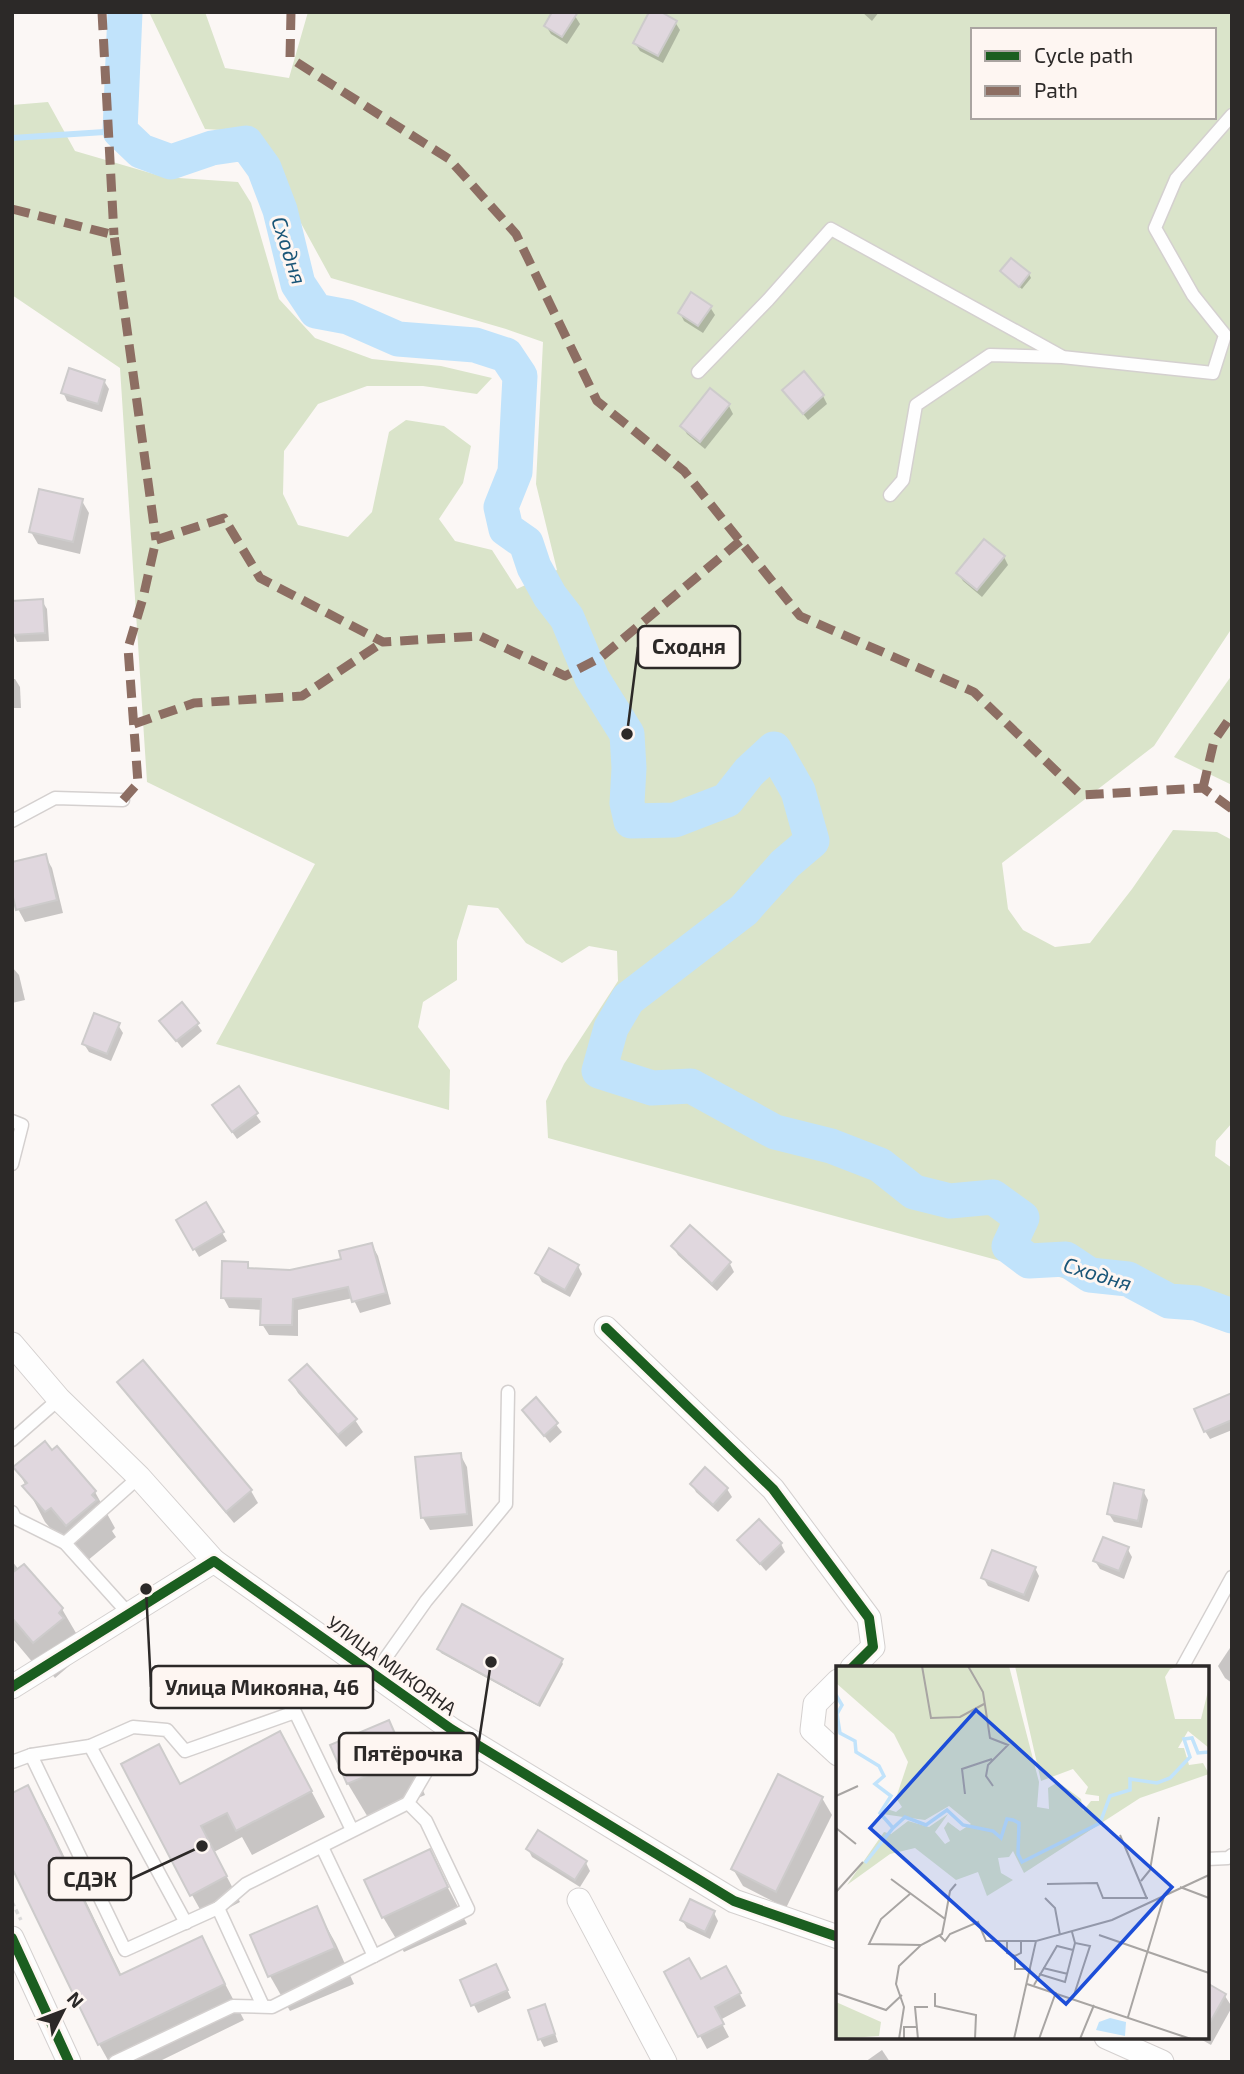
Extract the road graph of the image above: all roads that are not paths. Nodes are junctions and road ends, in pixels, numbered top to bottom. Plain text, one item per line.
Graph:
1 (1232, 115) edge
2 (1062, 357) junction
3 (698, 373) dead end
4 (890, 495) dead end
5 (123, 800) dead end
6 (12, 821) edge
7 (12, 1121) edge
8 (12, 1164) edge
9 (606, 1328) dead end
10 (12, 1344) edge
11 (508, 1392) dead end
12 (58, 1399) junction
13 (12, 1440) edge
14 (139, 1477) junction
15 (13, 1517) edge
16 (65, 1543) junction
17 (214, 1561) junction
18 (1232, 1577) edge
19 (128, 1613) junction
20 (854, 1666) edge
21 (1183, 1666) edge
22 (374, 1673) junction
23 (16, 1678) edge
24 (836, 1683) edge
25 (451, 1729) junction
26 (90, 1745) junction
27 (836, 1752) edge
28 (31, 1755) junction
29 (12, 1762) edge
30 (408, 1803) junction
31 (352, 1830) junction
32 (322, 1847) junction
33 (1232, 1855) edge
34 (1209, 1859) edge
35 (579, 1900) dead end
36 (218, 1908) junction
37 (186, 1923) junction
38 (836, 1936) edge
39 (15, 1949) edge
40 (373, 1956) junction
41 (263, 2006) junction
42 (1110, 2039) edge
43 (69, 2062) edge
44 (115, 2062) edge
45 (665, 2062) edge
46 (1162, 2062) edge

1 - 2 lane
2 - 3 lane
2 - 4 lane
5 - 6 lane
7 - 8 lane
9 - 20 street
10 - 12 street, УЛИЦА МИКОЯНА
11 - 22 lane
12 - 13 lane
12 - 14 street, УЛИЦА МИКОЯНА
14 - 16 lane
14 - 17 street, УЛИЦА МИКОЯНА
15 - 16 lane
16 - 19 lane
17 - 19 street
17 - 22 street, УЛИЦА МИКОЯНА
18 - 21 lane
19 - 23 street
22 - 25 street, УЛИЦА МИКОЯНА
24 - 27 street
25 - 30 lane
25 - 38 street, УЛИЦА МИКОЯНА
26 - 28 lane
26 - 31 lane
26 - 37 lane
28 - 29 lane
28 - 37 lane
30 - 31 lane
30 - 40 lane
31 - 32 lane
32 - 36 lane
32 - 40 lane
33 - 34 lane
35 - 45 street
36 - 37 lane
36 - 41 lane
39 - 43 street
40 - 41 lane
41 - 44 lane
42 - 46 street

